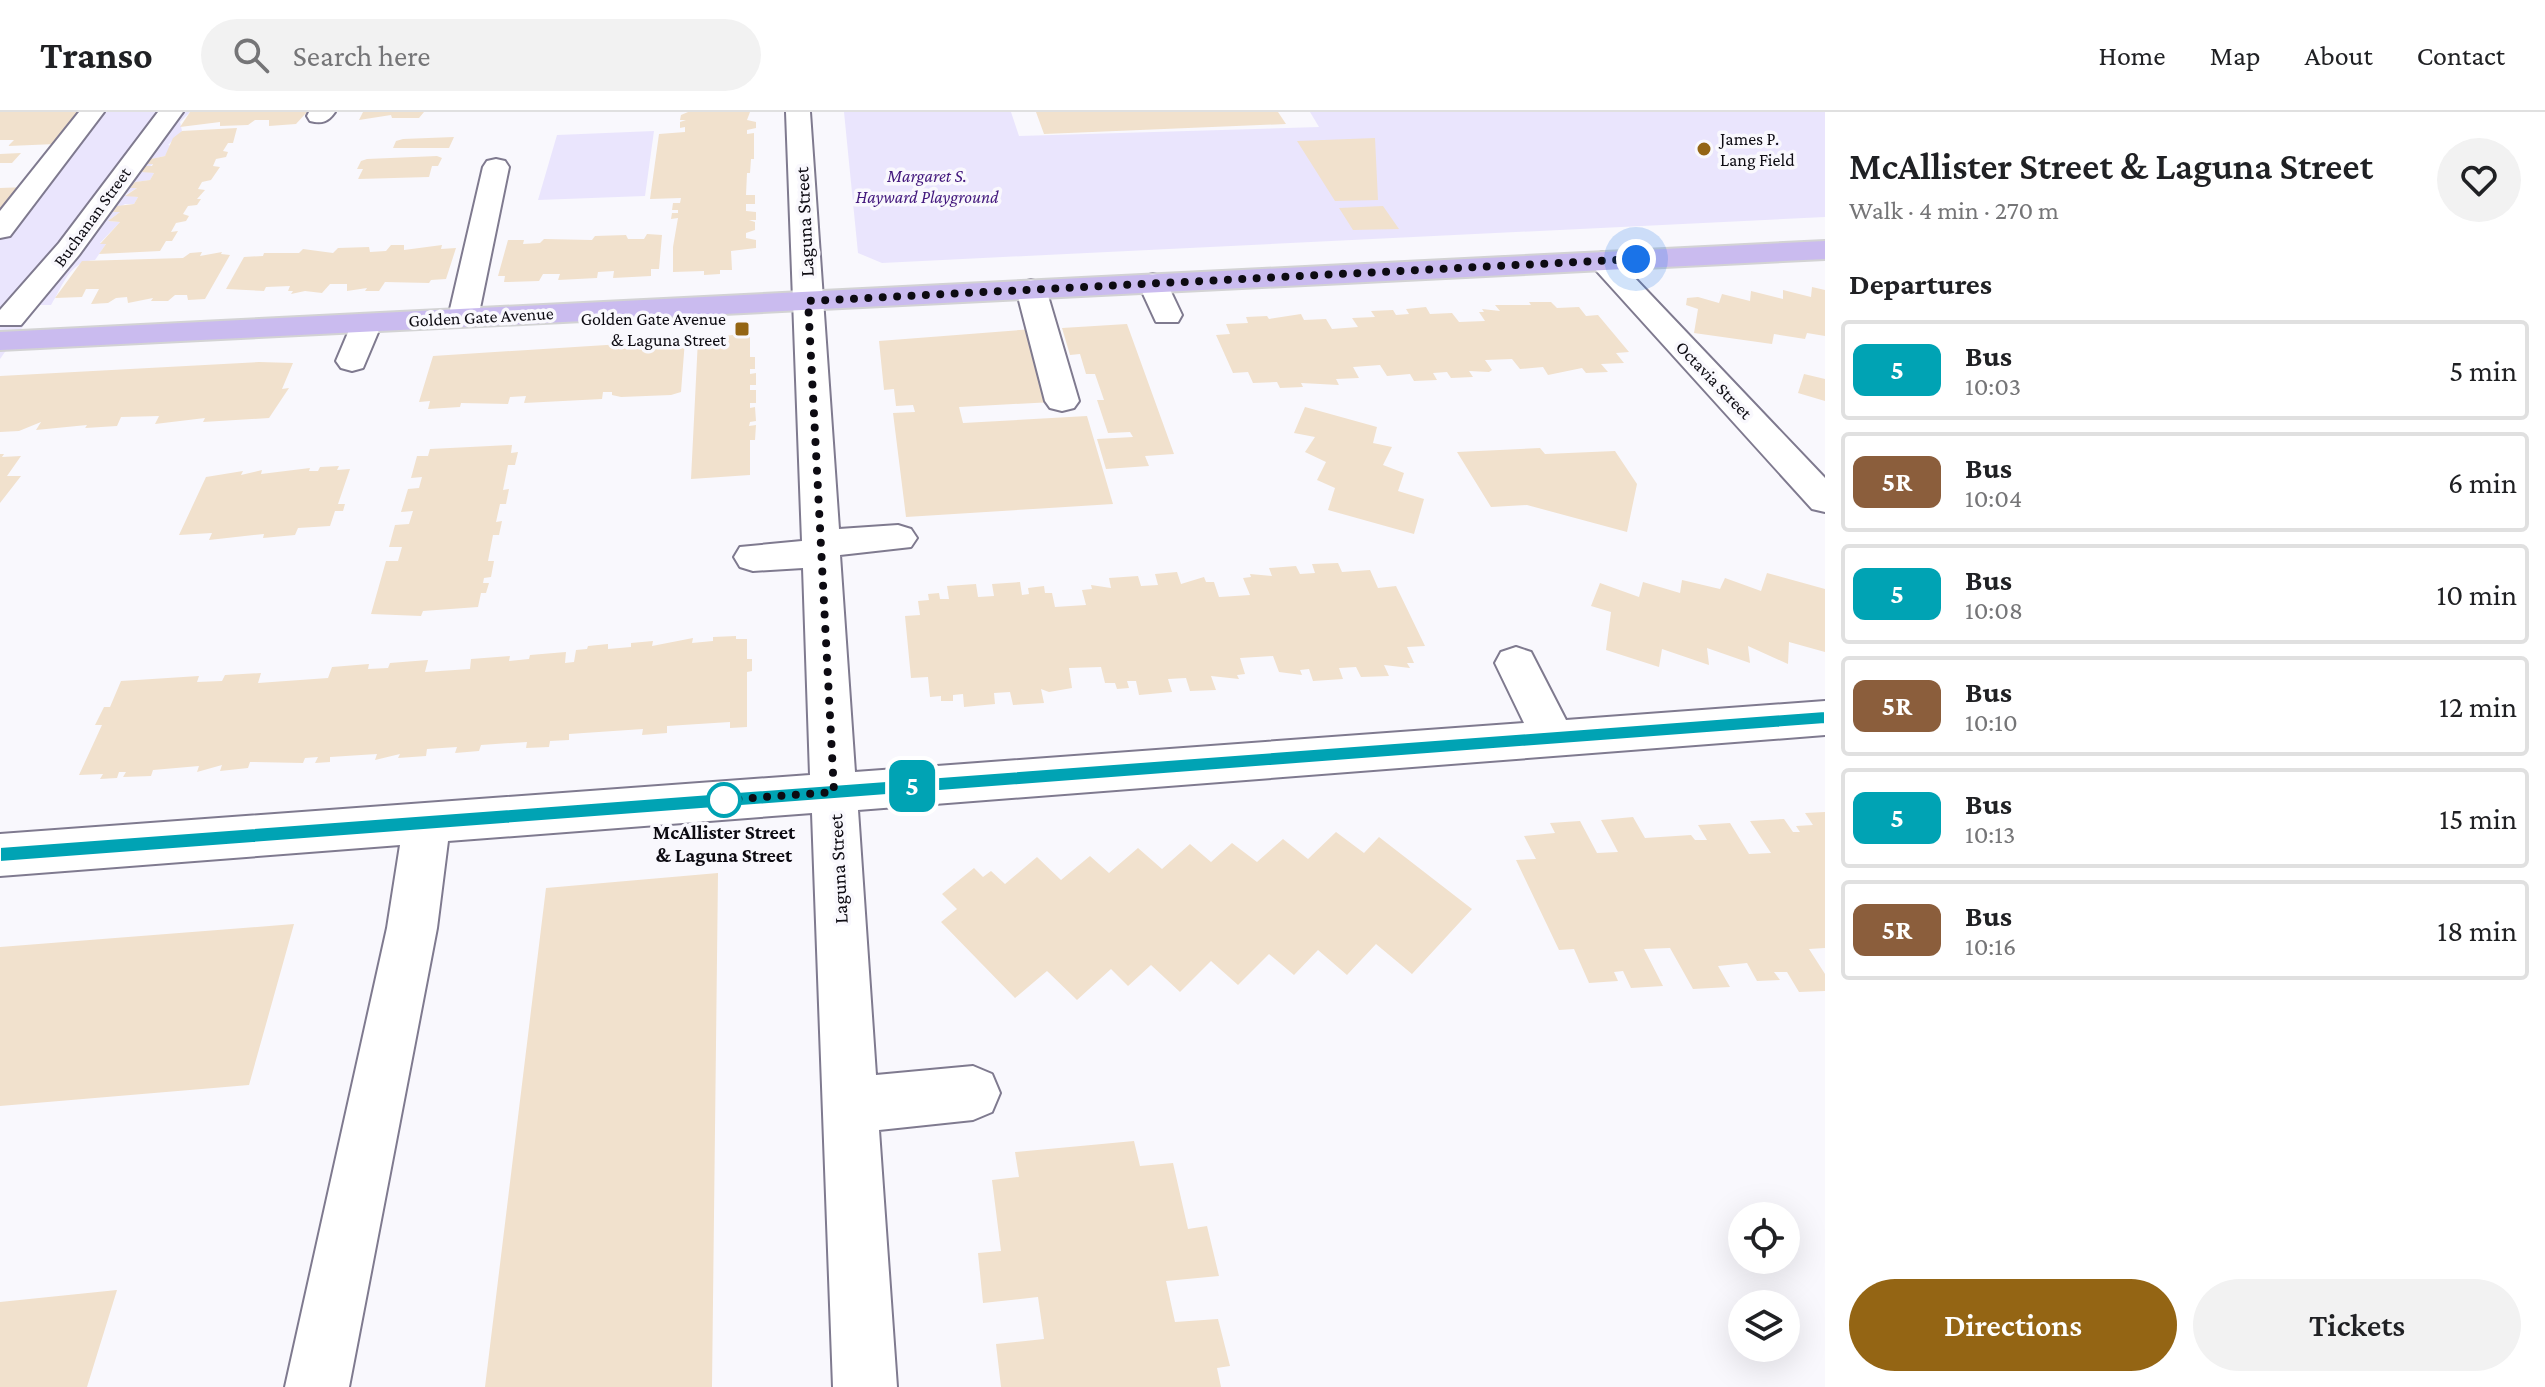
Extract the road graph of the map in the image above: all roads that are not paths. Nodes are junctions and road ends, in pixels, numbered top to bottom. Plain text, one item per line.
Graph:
1 (798, 112) edge
2 (153, 123) edge
3 (91, 124) edge
4 (133, 160) junction
5 (51, 163) junction
6 (496, 167) dead end
7 (10, 246) edge
8 (69, 249) junction
9 (1825, 250) edge
10 (1603, 261) junction
11 (1153, 283) junction
12 (1031, 289) junction
13 (808, 301) junction
14 (1167, 315) dead end
15 (463, 318) junction
16 (366, 323) junction
17 (5, 330) edge
18 (352, 361) dead end
19 (1062, 401) dead end
20 (1825, 500) edge
21 (898, 538) dead end
22 (821, 548) junction
23 (753, 557) dead end
24 (1516, 663) dead end
25 (1825, 718) edge
26 (1553, 738) junction
27 (834, 792) junction
28 (427, 823) junction
29 (0, 855) edge
30 (973, 1093) dead end
31 (850, 1105) junction
32 (317, 1387) edge
33 (865, 1387) edge

1 - 13 street, Laguna Street
2 - 4 street, Buchanan Street
3 - 5 street
4 - 5 street
4 - 8 street, Buchanan Street
5 - 7 street
6 - 15 street
7 - 8 street
8 - 17 street, Buchanan Street
9 - 10 main road, Golden Gate Avenue
10 - 11 main road, Golden Gate Avenue
10 - 20 street, Octavia Street
11 - 12 main road, Golden Gate Avenue
11 - 14 street
12 - 13 main road, Golden Gate Avenue
12 - 19 street
13 - 15 main road, Golden Gate Avenue
13 - 22 street, Laguna Street
15 - 16 main road, Golden Gate Avenue
16 - 17 main road, Golden Gate Avenue
16 - 18 street
21 - 22 street
22 - 23 street
22 - 27 street, Laguna Street
24 - 26 street
25 - 26 street
26 - 27 street
27 - 28 street
27 - 31 street, Laguna Street
28 - 29 street
28 - 32 street
30 - 31 street
31 - 33 street, Laguna Street

